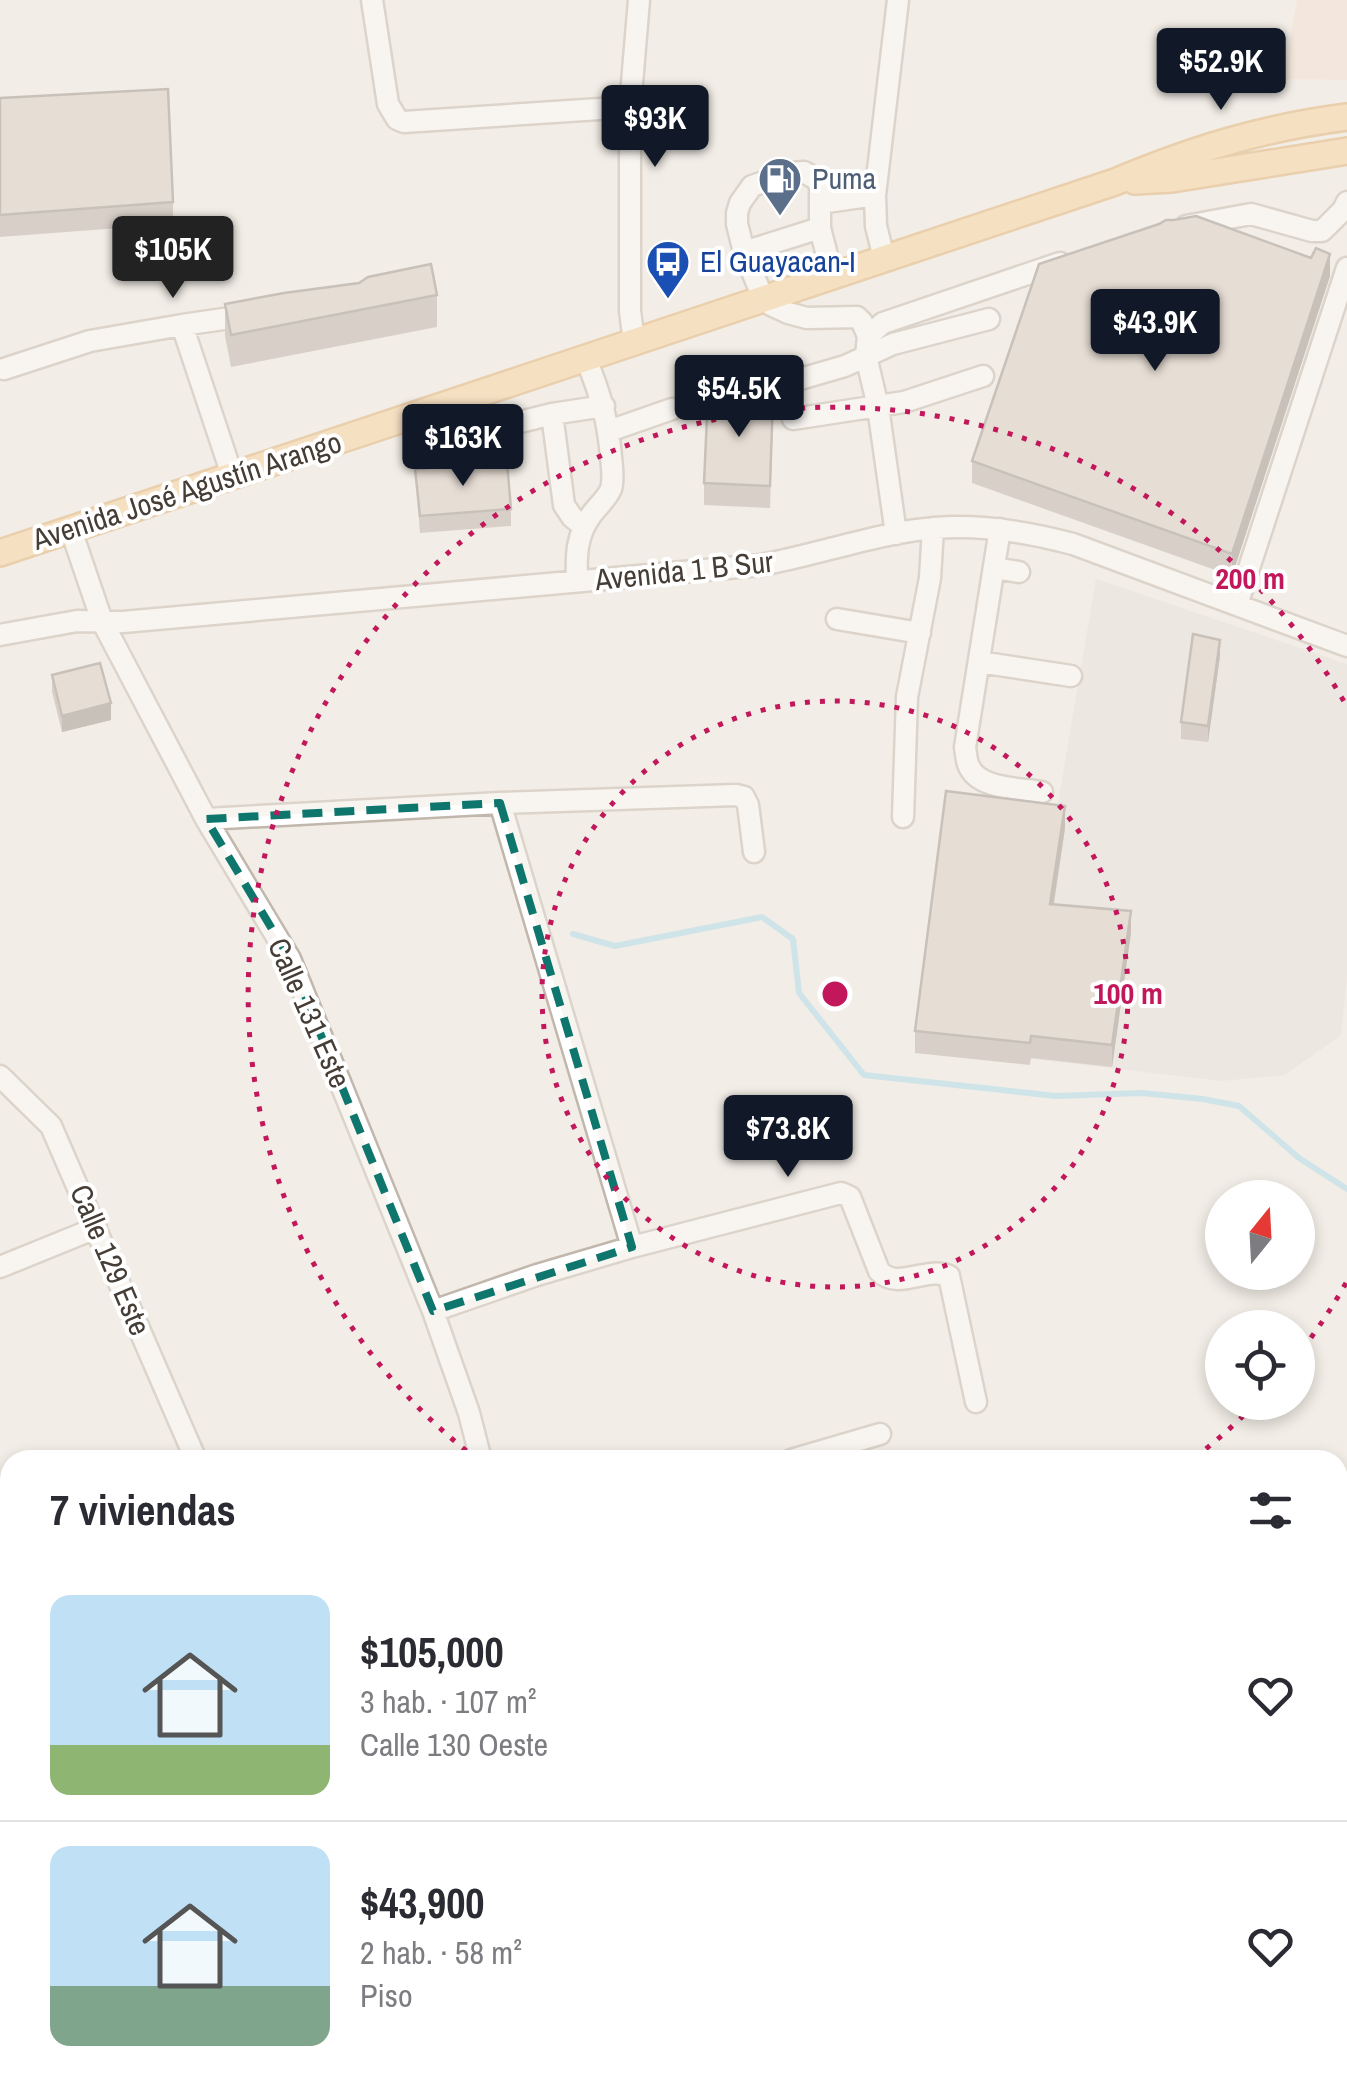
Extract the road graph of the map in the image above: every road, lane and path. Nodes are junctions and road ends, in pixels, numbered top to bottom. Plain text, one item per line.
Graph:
1 (372, 0) edge
2 (639, 0) edge
3 (898, 0) edge
4 (630, 107) junction
5 (1347, 117) edge
6 (1347, 151) edge
7 (1115, 182) junction
8 (876, 195) junction
9 (1347, 202) edge
10 (820, 203) junction
11 (820, 228) junction
12 (1171, 230) edge
13 (744, 252) junction
14 (884, 258) junction
15 (1072, 259) edge
16 (1347, 268) edge
17 (832, 276) junction
18 (764, 298) junction
19 (279, 312) edge
20 (989, 319) dead end
21 (182, 324) junction
22 (634, 342) junction
23 (867, 346) junction
24 (586, 358) junction
25 (4, 369) dead end
26 (983, 376) dead end
27 (790, 382) dead end
28 (604, 406) junction
29 (878, 407) junction
30 (672, 408) dead end
31 (552, 414) junction
32 (792, 419) dead end
33 (508, 425) dead end
34 (609, 431) junction
35 (232, 475) junction
36 (584, 527) junction
37 (933, 528) junction
38 (1000, 529) junction
39 (72, 530) junction
40 (896, 534) junction
41 (0, 553) edge
42 (994, 568) junction
43 (1019, 572) dead end
44 (577, 581) junction
45 (1237, 605) junction
46 (837, 619) dead end
47 (102, 621) junction
48 (920, 632) junction
49 (0, 635) edge
50 (1347, 646) edge
51 (978, 662) junction
52 (1071, 676) dead end
53 (1042, 792) dead end
54 (500, 803) junction
55 (904, 817) dead end
56 (206, 818) junction
57 (754, 852) dead end
58 (0, 1076) edge
59 (96, 1228) junction
60 (632, 1247) junction
61 (0, 1267) edge
62 (433, 1311) junction
63 (976, 1402) dead end
64 (880, 1434) dead end
65 (192, 1450) edge
66 (479, 1450) edge
67 (825, 1450) edge

1 - 4 street
2 - 4 street
3 - 8 street
4 - 22 street
5 - 7 main road, Avenida José Agustín Arango
6 - 7 main road, Avenida José Agustín Arango
7 - 14 main road, Avenida José Agustín Arango
8 - 10 street
8 - 14 street
9 - 12 street
10 - 11 street
10 - 13 street
11 - 13 street
11 - 17 street
13 - 18 street
14 - 17 main road, Avenida José Agustín Arango
15 - 23 street
16 - 45 street
17 - 18 main road, Avenida José Agustín Arango
18 - 22 main road, Avenida José Agustín Arango
18 - 23 street
19 - 21 street
20 - 23 street
21 - 25 street
21 - 35 street
22 - 24 main road, Avenida José Agustín Arango
23 - 27 street
23 - 29 street
24 - 28 street
24 - 35 main road, Avenida José Agustín Arango
26 - 29 street
28 - 31 street
28 - 34 street
29 - 32 street
29 - 40 street
30 - 34 street
31 - 33 street
31 - 36 street
34 - 36 street
35 - 39 main road, Avenida José Agustín Arango
36 - 44 street
37 - 38 street, Avenida 1 B Sur
37 - 40 street, Avenida 1 B Sur
37 - 48 street
38 - 42 street
38 - 45 street, Avenida 1 B Sur
39 - 41 main road, Avenida José Agustín Arango
39 - 47 street, Calle 131 Este
40 - 44 street, Avenida 1 B Sur
42 - 43 street
42 - 51 street
44 - 47 street, Avenida 1 B Sur
45 - 50 street, Avenida 1 B Sur
46 - 48 street
47 - 49 street, Avenida 1 B Sur
47 - 56 street, Calle 131 Este
48 - 55 street
51 - 52 street
51 - 53 street
54 - 56 street
54 - 57 street
54 - 60 street
56 - 62 street, Calle 131 Este
58 - 59 street, Calle 129 Este
59 - 61 street
59 - 65 street, Calle 129 Este
60 - 62 street
60 - 63 street
62 - 66 street, Calle 131 Este
64 - 67 street

